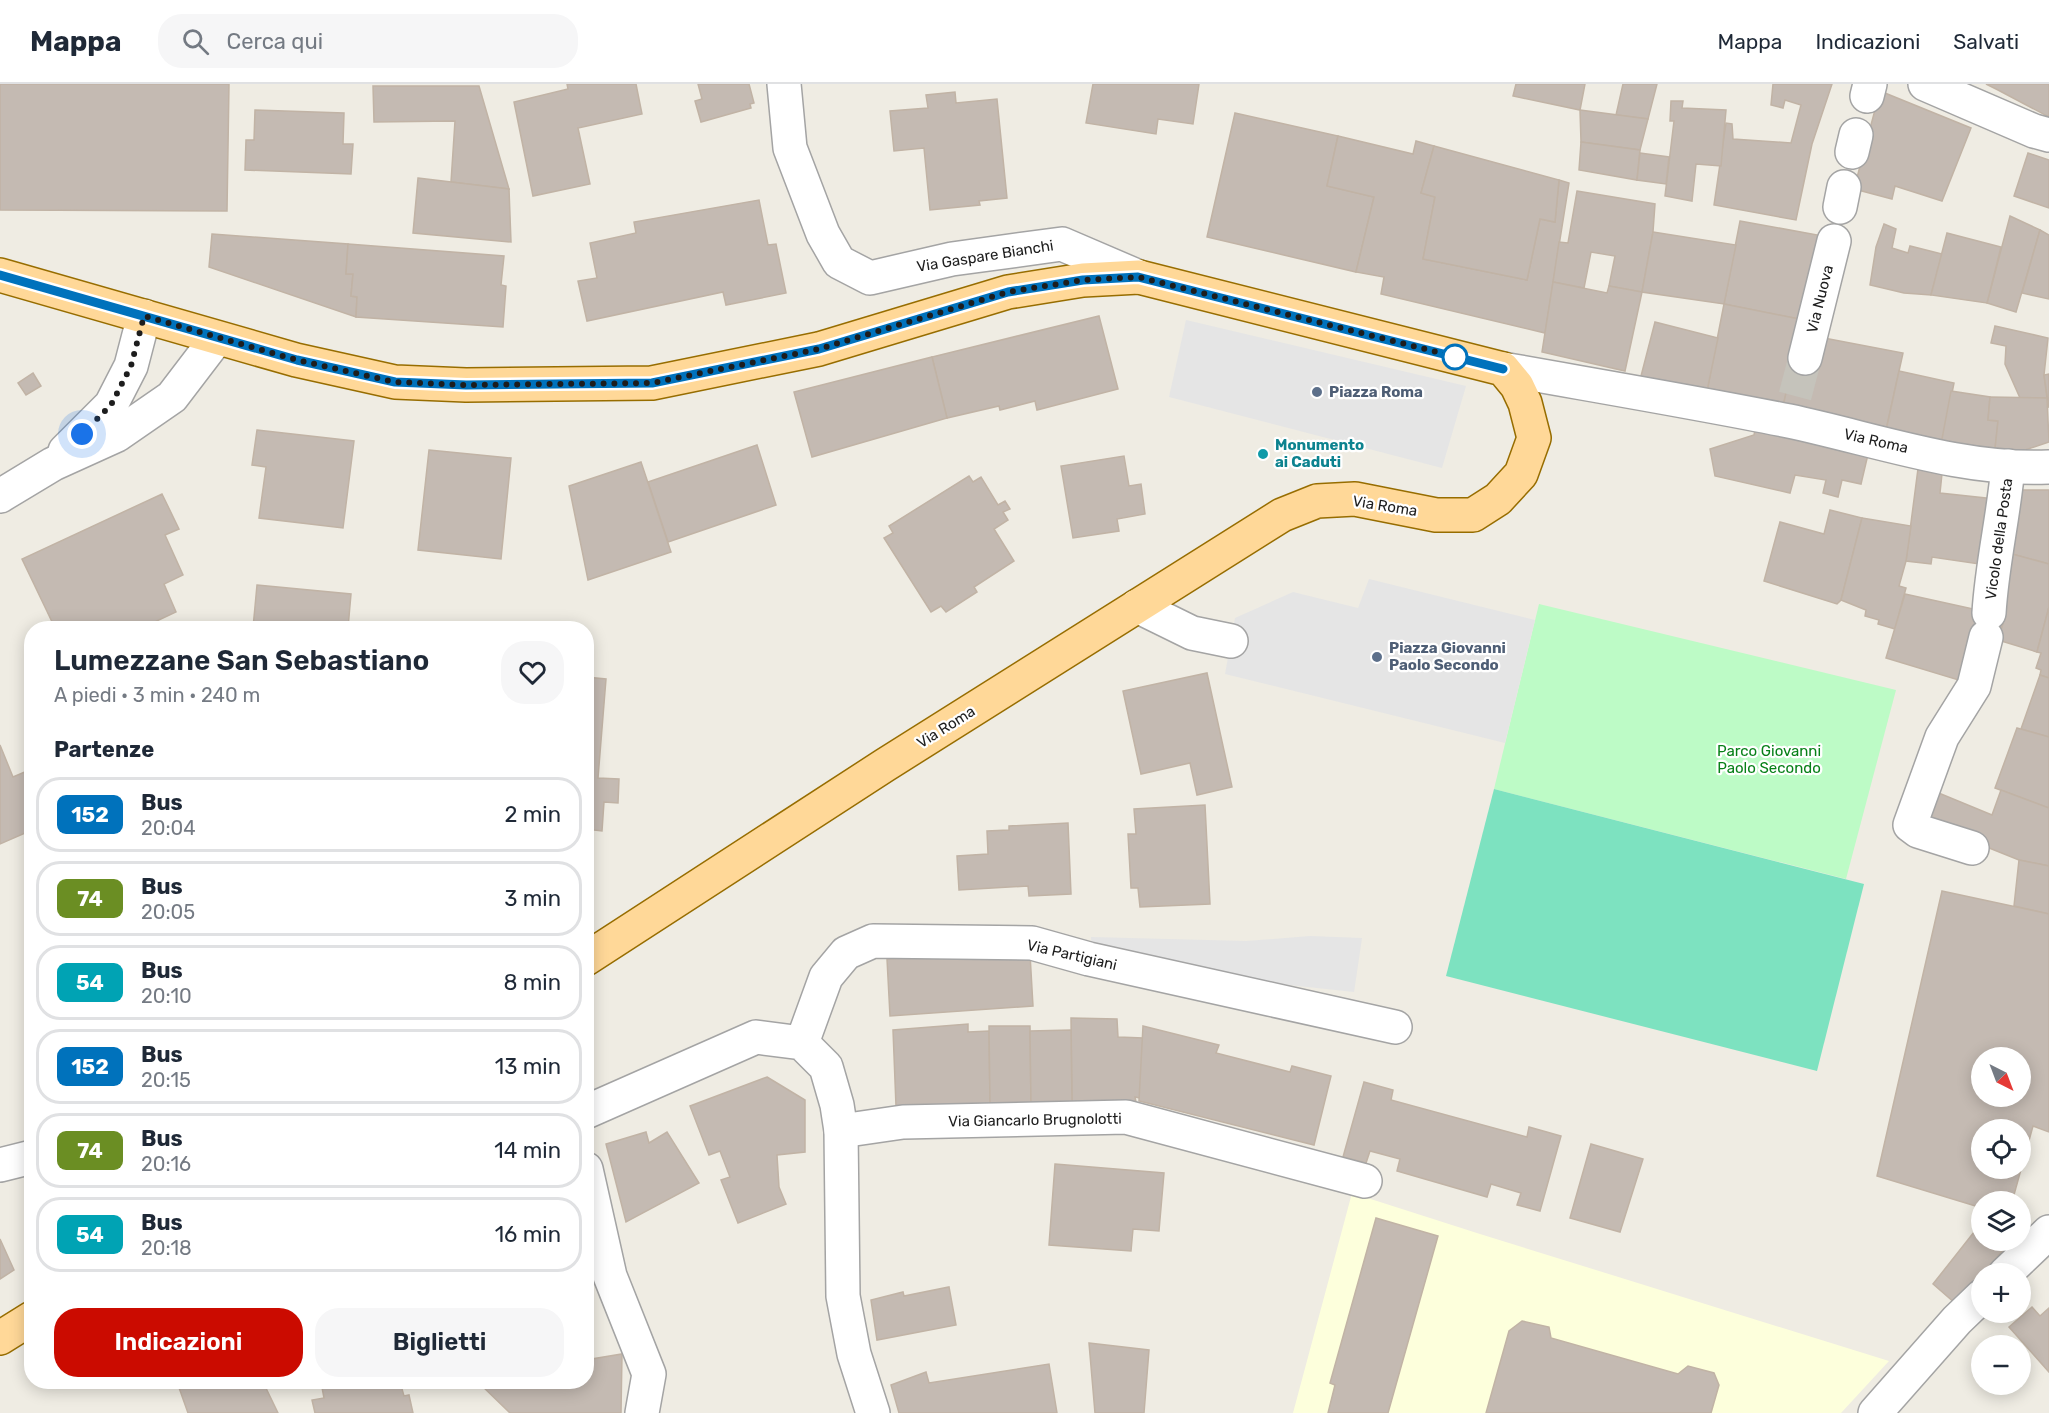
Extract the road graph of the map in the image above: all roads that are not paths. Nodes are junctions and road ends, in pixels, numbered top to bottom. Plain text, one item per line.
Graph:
1 (784, 84) edge
2 (1925, 84) edge
3 (2049, 135) edge
4 (1834, 241) dead end
5 (0, 275) edge
6 (1138, 277) junction
7 (144, 316) junction
8 (217, 338) junction
9 (1805, 358) tunnel mouth
10 (1503, 369) junction
11 (53, 464) junction
12 (2008, 466) junction
13 (2049, 466) edge
14 (0, 496) edge
15 (1137, 606) junction
16 (1231, 641) dead end
17 (1972, 848) dead end
18 (594, 954) edge
19 (1395, 1027) dead end
20 (802, 1042) junction
21 (594, 1108) edge
22 (841, 1131) junction
23 (24, 1159) edge
24 (0, 1165) edge
25 (1365, 1181) dead end
26 (594, 1205) edge
27 (2049, 1232) edge
28 (2017, 1263) edge
29 (1971, 1307) edge
30 (24, 1323) edge
31 (0, 1338) edge
32 (642, 1413) edge
33 (873, 1413) edge
34 (1875, 1413) edge

1 - 6 street, Via Gaspare Bianchi
2 - 3 street
4 - 9 street, Via Nuova
5 - 7 main road
6 - 8 main road
6 - 10 main road
7 - 8 main road
7 - 11 street
8 - 11 street
10 - 12 street, Via Roma
10 - 15 main road, Via Roma
11 - 14 street
12 - 13 street, Via Roma
12 - 17 street, Vicolo della Posta
15 - 16 street
15 - 18 main road, Via Roma
19 - 20 street, Via Partigiani
20 - 21 street
20 - 22 street
22 - 25 street, Via Giancarlo Brugnolotti
22 - 33 street
23 - 24 street
26 - 32 street
27 - 28 street
29 - 34 street
30 - 31 main road

